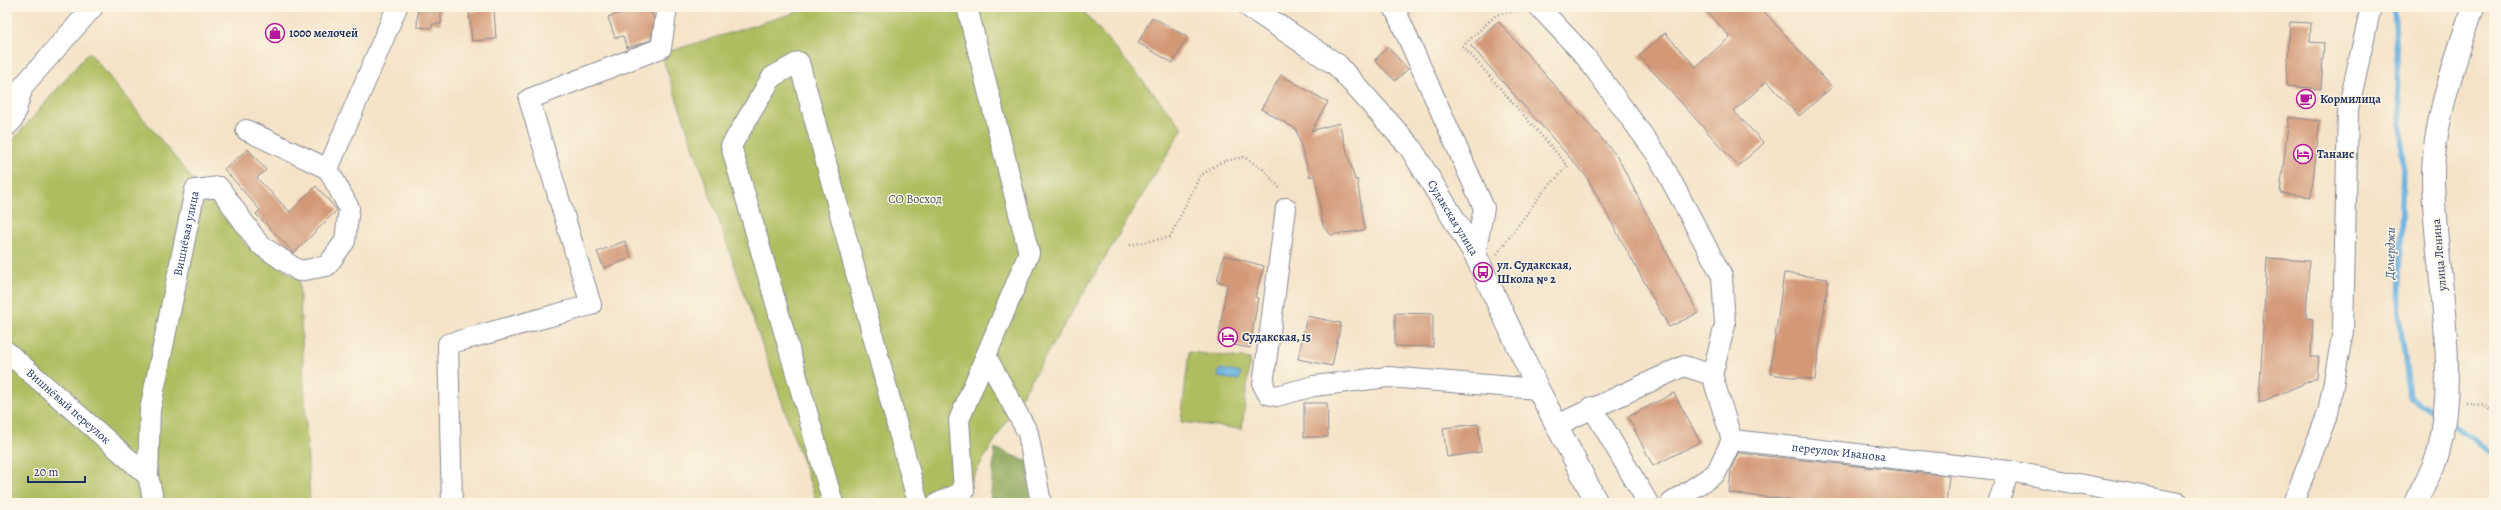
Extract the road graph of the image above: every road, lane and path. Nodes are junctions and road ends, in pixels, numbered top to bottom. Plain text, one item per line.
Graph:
1 (93, 7) edge
2 (397, 7) edge
3 (667, 7) edge
4 (967, 7) edge
5 (1250, 7) edge
6 (1394, 7) edge
7 (2372, 7) edge
8 (2473, 7) edge
9 (1532, 8) edge
10 (22, 86) junction
11 (7, 99) edge
12 (7, 126) edge
13 (246, 130) dead end
14 (328, 169) junction
15 (1286, 208) joint
16 (1130, 245) dead end
17 (1479, 263) junction
18 (7, 352) edge
19 (986, 356) junction
20 (1712, 375) junction
21 (1538, 389) junction
22 (2447, 399) junction
23 (1592, 407) junction
24 (2494, 414) edge
25 (1557, 425) junction
26 (1732, 440) junction
27 (2009, 471) junction
28 (148, 476) junction
29 (154, 503) edge
30 (452, 503) edge
31 (833, 503) edge
32 (918, 503) edge
33 (938, 503) edge
34 (1041, 503) edge
35 (1598, 503) edge
36 (1648, 503) edge
37 (1671, 503) edge
38 (1998, 503) edge
39 (2179, 503) edge
40 (2294, 503) edge
41 (2415, 503) edge

1 - 10 street
2 - 14 street
3 - 30 street
4 - 19 street
5 - 17 main road, Судакская улица
6 - 17 street
7 - 40 street
8 - 22 main road, улица Ленина
9 - 17 path
9 - 20 street
10 - 11 street
10 - 12 street
13 - 14 street
14 - 28 street, Вишнёвая улица
15 - 16 path
15 - 21 street
17 - 21 main road, Судакская улица
18 - 28 street, Вишнёвый переулок
19 - 33 street
19 - 34 street
20 - 23 street
20 - 26 street
21 - 25 main road, Судакская улица
22 - 24 path
22 - 41 main road, улица Ленина
23 - 25 street
23 - 36 street
25 - 35 main road, Судакская улица
26 - 27 street, переулок Иванова
26 - 37 street
27 - 38 street
27 - 39 street, переулок Иванова
28 - 29 street, Вишнёвая улица
31 - 32 street

